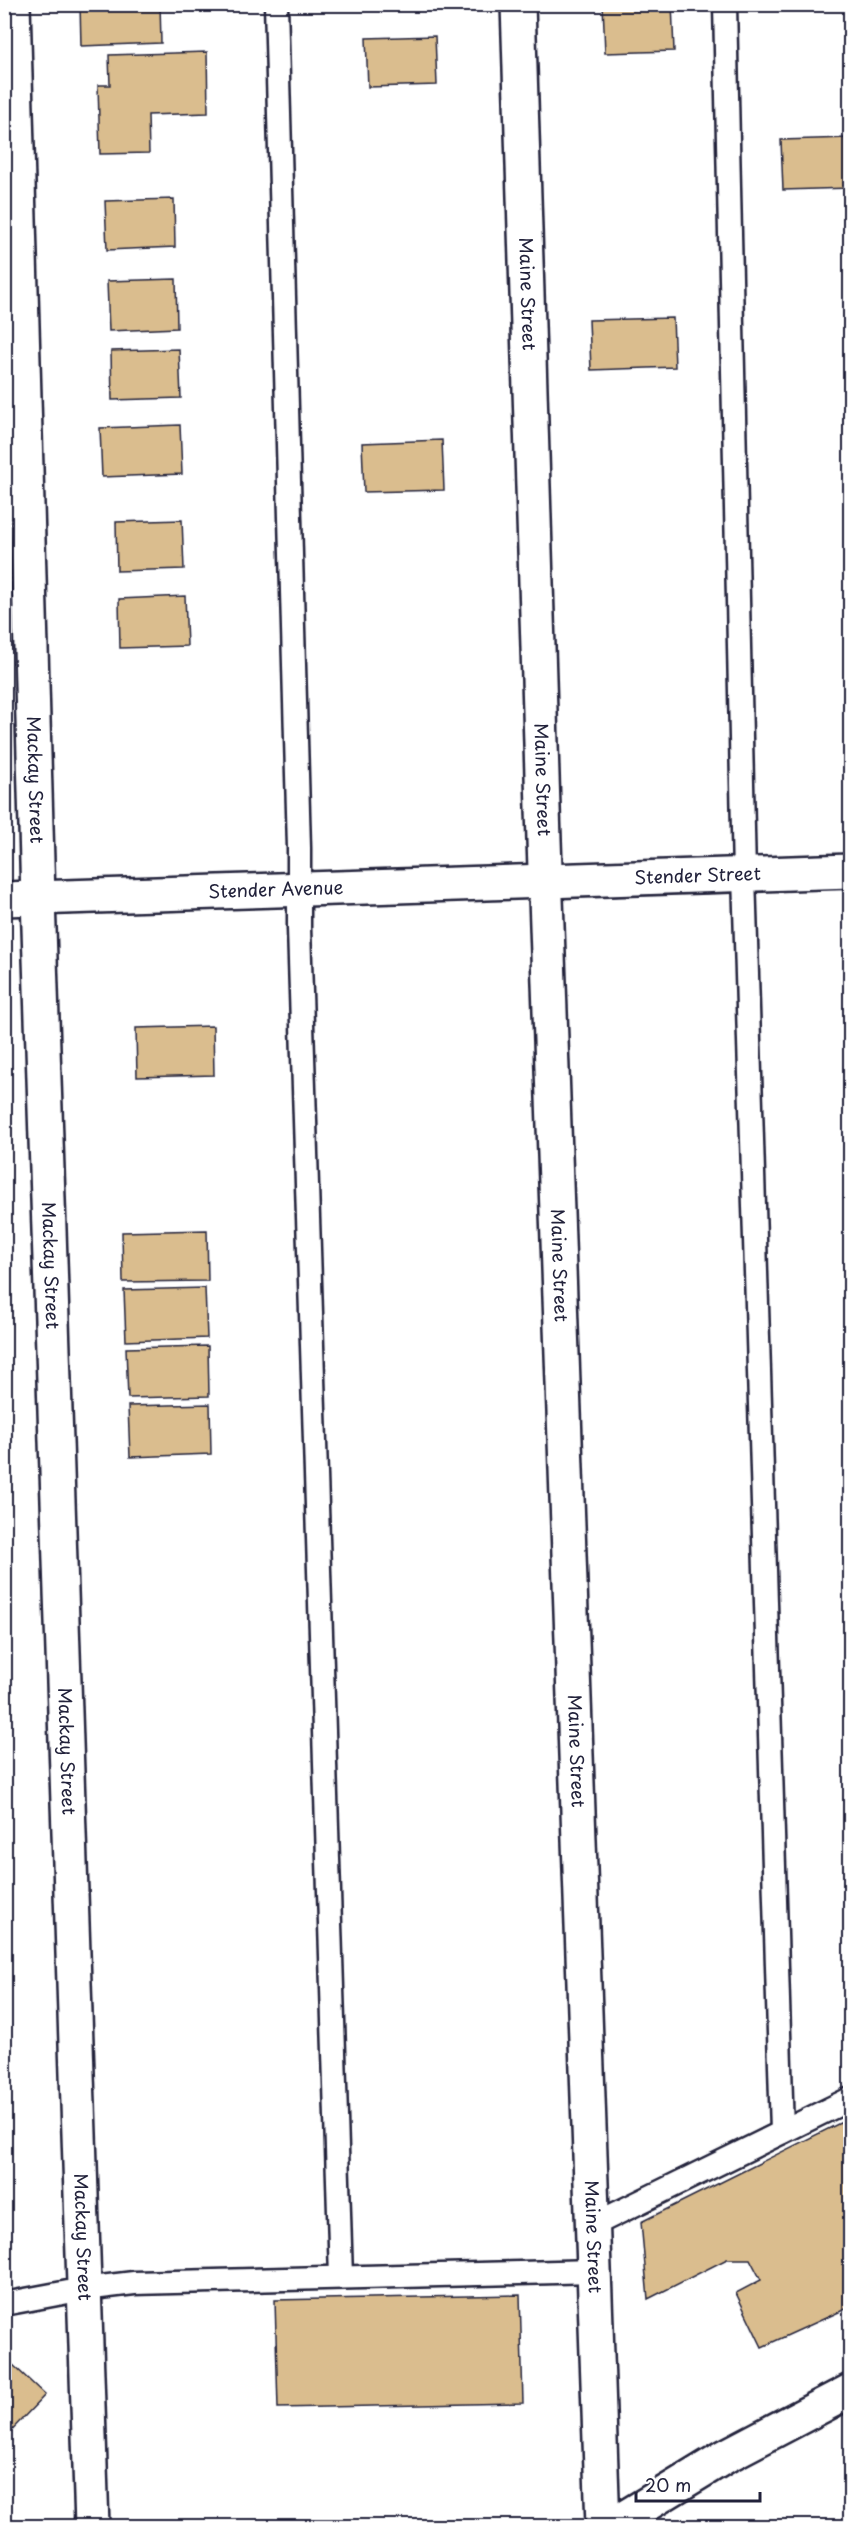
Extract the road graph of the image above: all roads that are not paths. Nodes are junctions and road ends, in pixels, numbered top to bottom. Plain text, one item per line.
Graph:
1 (13, 4) edge
2 (276, 4) edge
3 (518, 4) edge
4 (725, 4) edge
5 (850, 871) edge
6 (744, 875) junction
7 (545, 882) junction
8 (298, 890) junction
9 (38, 898) junction
10 (4, 899) edge
11 (850, 2099) edge
12 (782, 2132) junction
13 (592, 2225) junction
14 (594, 2271) junction
15 (341, 2277) junction
16 (84, 2289) junction
17 (4, 2304) edge
18 (850, 2391) edge
19 (92, 2526) edge
20 (603, 2526) edge
21 (611, 2526) edge

1 - 9 street, Mackay Street
2 - 8 lane
3 - 7 street, Maine Street
4 - 6 lane
5 - 6 street, Stender Street
6 - 7 street, Stender Street
6 - 12 lane
7 - 8 street, Stender Avenue
7 - 13 street, Maine Street
8 - 9 street, Stender Avenue
8 - 15 lane
9 - 10 street, Stender Avenue
9 - 16 street, Mackay Street
11 - 12 lane
12 - 13 lane
13 - 14 street, Maine Street
14 - 15 lane
14 - 20 street, Maine Street
15 - 16 lane
16 - 17 lane
16 - 19 street, Mackay Street
18 - 21 street

